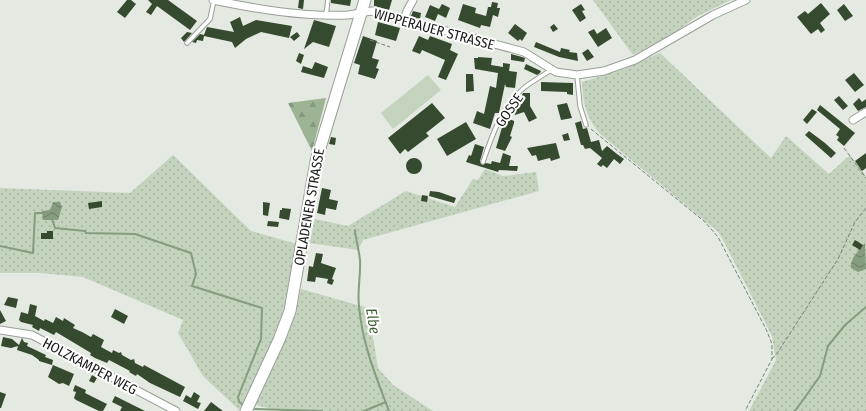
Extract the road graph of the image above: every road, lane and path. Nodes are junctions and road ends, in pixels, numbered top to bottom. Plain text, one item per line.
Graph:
1 (213, 0) edge
2 (328, 0) edge
3 (365, 0) edge
4 (413, 0) edge
5 (746, 0) edge
6 (363, 12) junction
7 (326, 15) junction
8 (404, 20) junction
9 (370, 40) dead end
10 (187, 43) dead end
11 (390, 47) dead end
12 (551, 70) junction
13 (577, 75) junction
14 (866, 112) edge
15 (853, 120) dead end
16 (586, 125) joint
17 (844, 148) dead end
18 (483, 162) dead end
19 (866, 178) edge
20 (866, 208) edge
21 (0, 330) edge
22 (772, 359) junction
23 (176, 411) edge
24 (246, 411) edge
25 (745, 411) edge

1 - 7 street, WIPPERAUER STRASSE
1 - 10 lane
2 - 7 lane
3 - 6 main road, OPLADENER STRASSE
4 - 8 street
5 - 13 street, WIPPERAUER STRASSE
6 - 7 street, WIPPERAUER STRASSE
6 - 8 street, WIPPERAUER STRASSE
6 - 24 main road, OPLADENER STRASSE
8 - 12 street, WIPPERAUER STRASSE
9 - 11 path
12 - 13 street, WIPPERAUER STRASSE
12 - 18 lane, GOSSE
13 - 16 lane
14 - 15 street
16 - 22 path
17 - 19 path
20 - 22 path
21 - 23 street, HOLZKAMPER WEG
22 - 25 path

